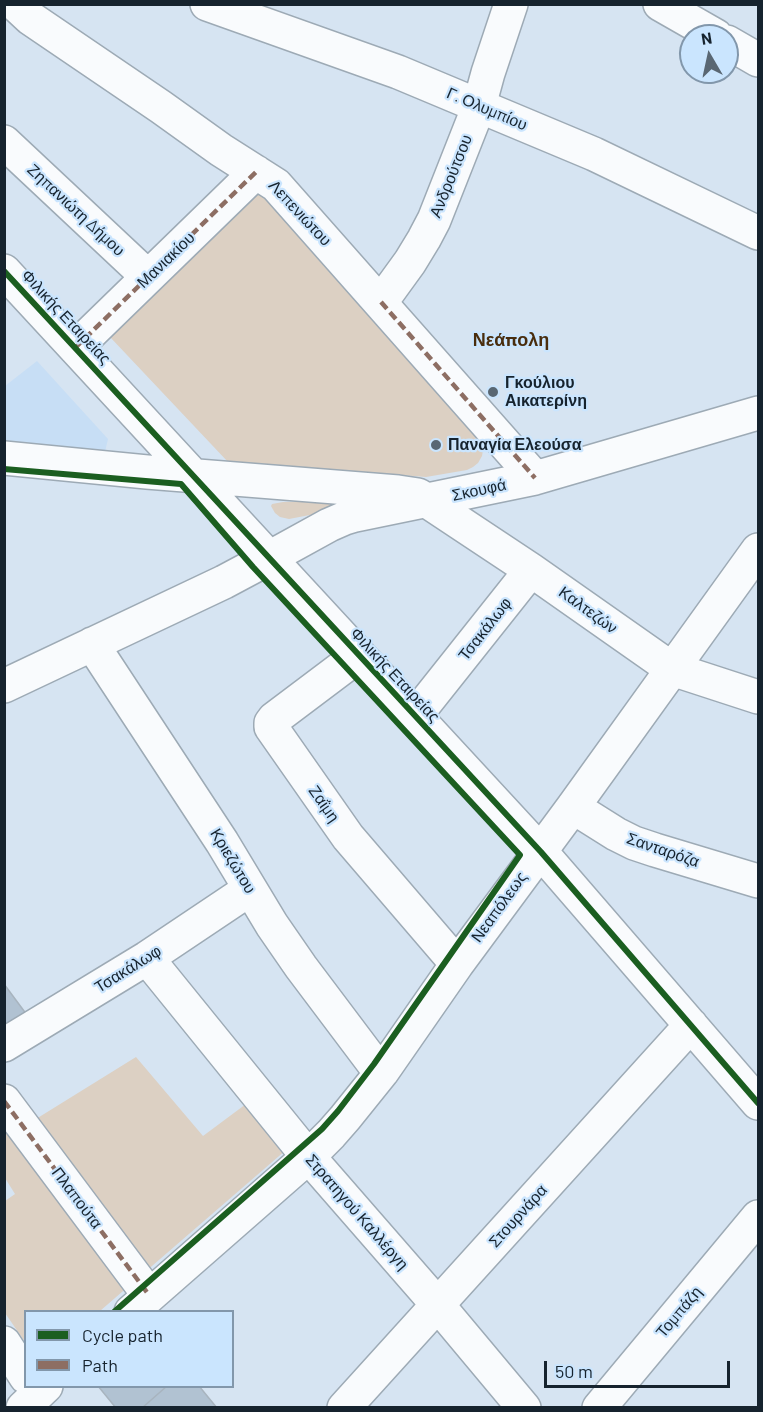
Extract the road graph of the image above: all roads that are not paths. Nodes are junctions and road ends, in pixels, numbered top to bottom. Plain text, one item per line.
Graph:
1 (15, 4) edge
2 (207, 4) edge
3 (511, 4) edge
4 (660, 4) edge
5 (695, 24) edge
6 (739, 49) edge
7 (759, 60) edge
8 (479, 106) junction
9 (4, 142) edge
10 (256, 172) junction
11 (759, 233) edge
12 (4, 271) edge
13 (148, 277) junction
14 (381, 302) junction
15 (75, 348) junction
16 (759, 413) edge
17 (4, 458) edge
18 (193, 476) junction
19 (535, 478) junction
20 (429, 501) junction
21 (759, 550) edge
22 (269, 558) junction
23 (531, 570) junction
24 (92, 644) junction
25 (359, 655) junction
26 (672, 669) junction
27 (4, 686) edge
28 (759, 697) edge
29 (415, 716) junction
30 (573, 807) junction
31 (541, 852) junction
32 (759, 880) edge
33 (250, 889) junction
34 (147, 958) junction
35 (457, 964) junction
36 (691, 1025) junction
37 (4, 1045) edge
38 (382, 1072) junction
39 (4, 1101) edge
40 (759, 1103) edge
41 (308, 1156) junction
42 (759, 1217) edge
43 (140, 1303) edge
44 (437, 1305) junction
45 (4, 1343) edge
46 (24, 1374) edge
47 (344, 1407) edge
48 (524, 1407) edge
49 (599, 1407) edge

1 - 10 street, Λεπενιώτου
2 - 8 street, Γ. Ολυμπίου
3 - 8 street, Ανδρούτσου
4 - 5 street
6 - 7 street
8 - 11 street, Γ. Ολυμπίου
8 - 14 street, Ανδρούτσου
9 - 13 street, Ζηπανιώτη Δήμου
10 - 13 street, Μανιακίου
10 - 14 street, Λεπενιώτου
12 - 15 street, Φιλικής Εταιρείας
13 - 15 street, Μανιακίου
14 - 19 street, Λεπενιώτου
15 - 18 street, Φιλικής Εταιρείας
16 - 19 street, Σκουφά
17 - 18 street, Σκουφά
18 - 20 street, Σκουφά
18 - 22 street, Φιλικής Εταιρείας
19 - 20 street, Σκουφά
20 - 22 street
20 - 23 street, Καλτεζών
21 - 26 street, Νεαπόλεως
22 - 24 street
22 - 25 street, Φιλικής Εταιρείας
23 - 26 street, Καλτεζών
23 - 29 street, Τσακάλωφ
24 - 27 street
24 - 33 street, Κριεζώτου
25 - 29 street, Φιλικής Εταιρείας
25 - 35 street, Ζαΐμη
26 - 28 street, Καλτεζών
26 - 30 street, Νεαπόλεως
29 - 31 street, Φιλικής Εταιρείας
30 - 31 street, Νεαπόλεως
30 - 32 street, Σανταρόζα
31 - 35 street, Νεαπόλεως
31 - 36 street, Φιλικής Εταιρείας
33 - 34 street, Τσακάλωφ
33 - 38 street, Κριεζώτου
34 - 37 street, Τσακάλωφ
34 - 41 street, Στρατηγού Καλλέργη
35 - 38 street, Νεαπόλεως
36 - 40 street, Φιλικής Εταιρείας
36 - 44 street, Στουρνάρα
38 - 41 street, Νεαπόλεως
39 - 43 street, Πλαπούτα
41 - 43 street, Νεαπόλεως
41 - 44 street, Στρατηγού Καλλέργη
42 - 49 street, Τομπάζη
44 - 47 street, Στουρνάρα
44 - 48 street, Στρατηγού Καλλέργη
45 - 46 street

